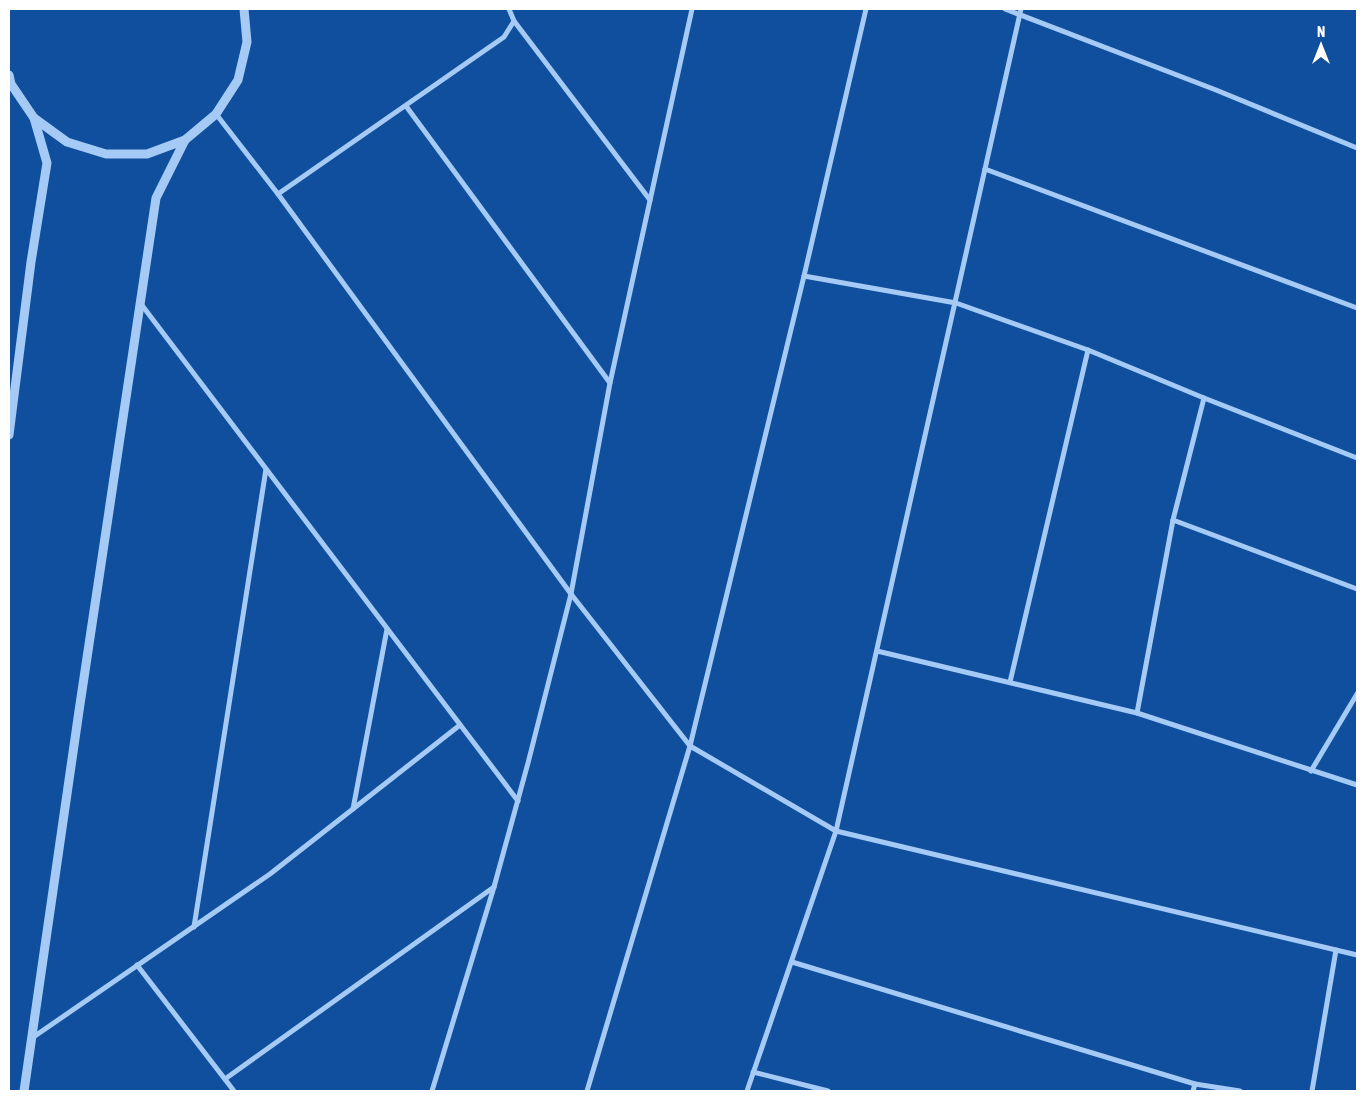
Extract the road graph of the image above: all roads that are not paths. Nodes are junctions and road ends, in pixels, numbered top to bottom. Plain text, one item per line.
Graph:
1 (244, 9) edge
2 (509, 9) edge
3 (692, 9) edge
4 (866, 9) edge
5 (1005, 9) edge
6 (1020, 12) edge
7 (514, 21) junction
8 (10, 82) edge
9 (406, 106) junction
10 (216, 114) junction
11 (34, 118) junction
12 (185, 140) junction
13 (1357, 148) edge
14 (986, 169) junction
15 (278, 194) junction
16 (650, 200) junction
17 (804, 276) junction
18 (140, 303) junction
19 (956, 303) junction
20 (1357, 308) edge
21 (1088, 350) junction
22 (610, 383) junction
23 (1204, 398) junction
24 (9, 435) edge
25 (1357, 458) edge
26 (266, 469) junction
27 (1173, 520) junction
28 (1357, 589) edge
29 (571, 594) junction
30 (387, 629) junction
31 (877, 651) junction
32 (1010, 682) junction
33 (1357, 694) edge
34 (1137, 713) junction
35 (460, 725) junction
36 (690, 746) junction
37 (1311, 771) junction
38 (1357, 785) edge
39 (518, 802) junction
40 (353, 809) junction
41 (836, 831) junction
42 (494, 887) junction
43 (194, 927) junction
44 (1336, 950) junction
45 (1357, 955) edge
46 (792, 962) junction
47 (137, 965) junction
48 (32, 1038) junction
49 (753, 1072) junction
50 (225, 1080) junction
51 (1194, 1084) junction
52 (24, 1091) edge
53 (234, 1091) edge
54 (432, 1091) edge
55 (587, 1091) edge
56 (747, 1091) edge
57 (828, 1091) edge
58 (1193, 1091) edge
59 (1240, 1091) edge
60 (1312, 1091) edge

1 - 10 street
2 - 7 street
3 - 16 street
4 - 17 street
5 - 6 street
6 - 13 street
6 - 14 street
7 - 9 street
7 - 16 street
8 - 11 street
9 - 15 street
9 - 22 street
10 - 12 street
10 - 15 street
11 - 12 street
11 - 24 street
12 - 18 street
14 - 19 street
14 - 20 street
15 - 29 street
16 - 22 street
17 - 19 street
17 - 36 street
18 - 26 street
18 - 48 street
19 - 21 street
19 - 31 street
21 - 23 street
21 - 32 street
22 - 29 street
23 - 25 street
23 - 27 street
26 - 30 street
26 - 43 street
27 - 28 street
27 - 34 street
29 - 36 street
29 - 39 street
30 - 35 street
30 - 40 street
31 - 32 street
31 - 41 street
32 - 34 street
33 - 37 street
34 - 37 street
35 - 39 street
35 - 40 street
36 - 41 street
36 - 55 street
37 - 38 street
39 - 42 street
40 - 43 street
41 - 44 street
41 - 46 street
42 - 50 street
42 - 54 street
43 - 47 street
44 - 45 street
44 - 60 street
46 - 49 street
46 - 51 street
47 - 48 street
47 - 50 street
48 - 52 street
49 - 56 street
49 - 57 street
50 - 53 street
51 - 58 street
51 - 59 street

